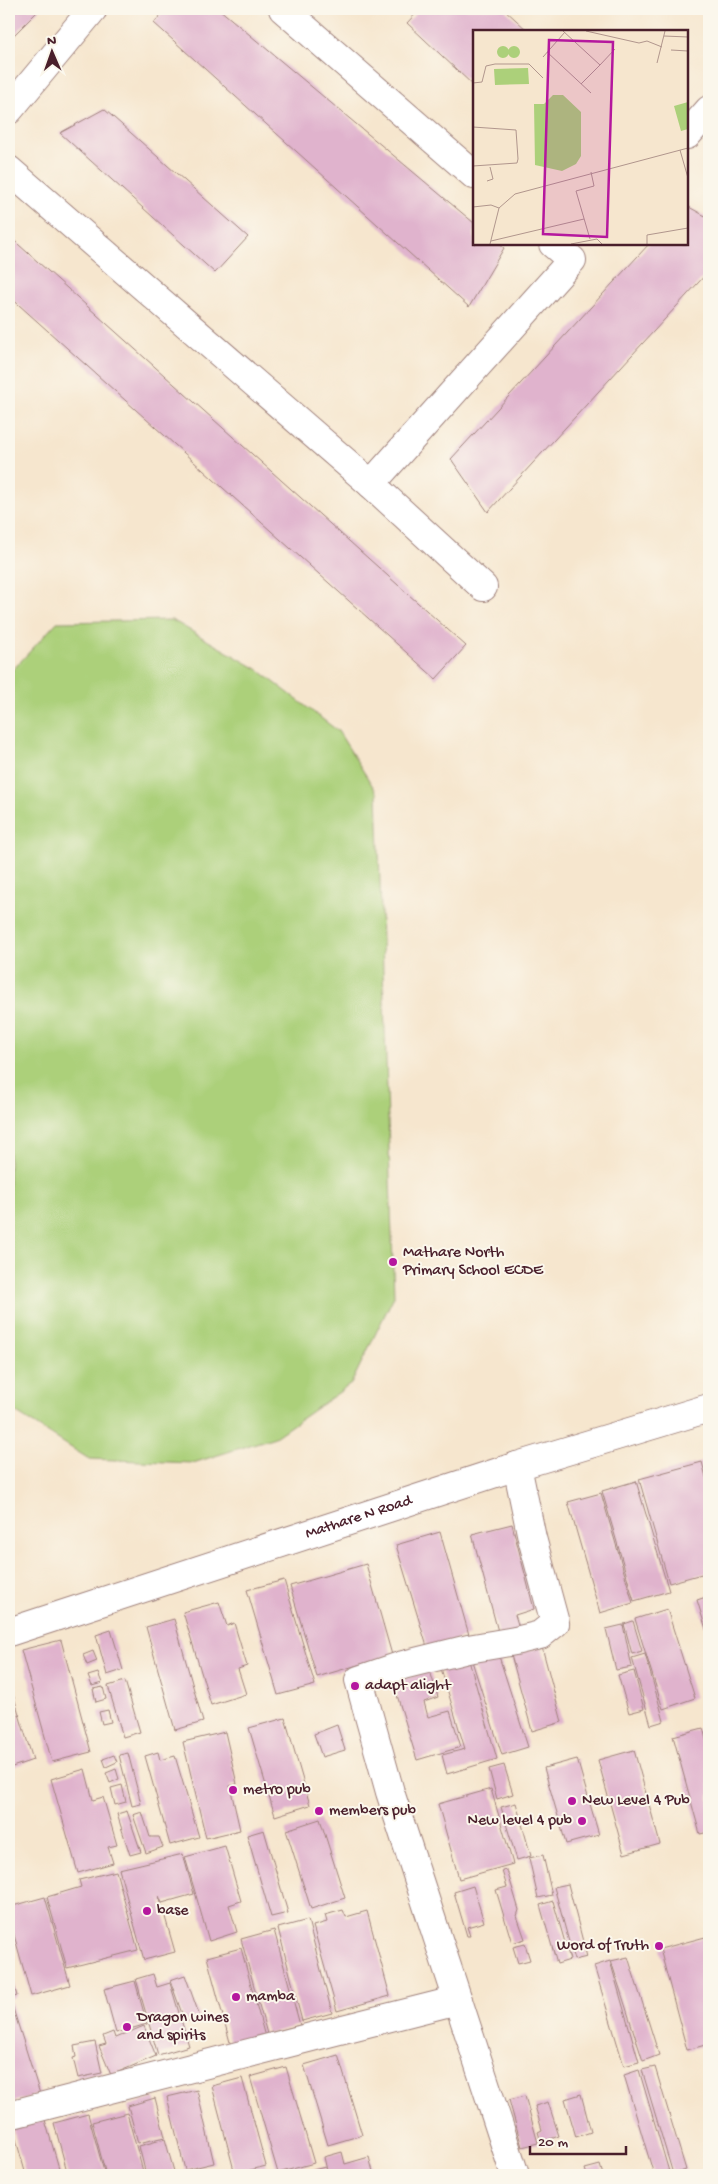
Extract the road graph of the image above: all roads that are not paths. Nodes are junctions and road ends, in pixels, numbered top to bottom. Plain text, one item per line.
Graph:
1 (93, 9) edge
2 (283, 9) edge
3 (9, 110) edge
4 (709, 110) edge
5 (688, 134) edge
6 (9, 170) edge
7 (473, 174) edge
8 (570, 249) edge
9 (371, 484) junction
10 (483, 587) dead end
11 (709, 1408) edge
12 (517, 1466) junction
13 (9, 1632) edge
14 (458, 2000) junction
15 (9, 2115) edge
16 (515, 2175) edge

1 - 3 street
2 - 7 street
4 - 5 street
6 - 9 street
8 - 9 street
9 - 10 street
11 - 12 street, Mathare N Road
12 - 13 street, Mathare N Road
12 - 14 street
14 - 15 street
14 - 16 street

